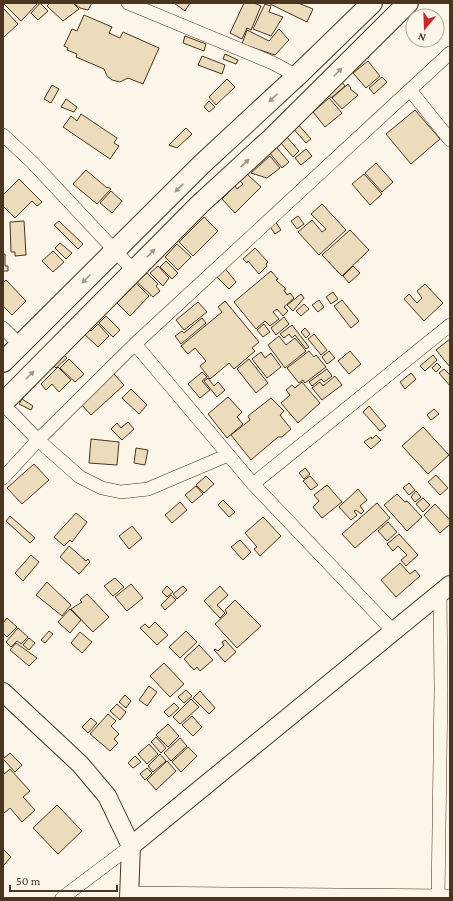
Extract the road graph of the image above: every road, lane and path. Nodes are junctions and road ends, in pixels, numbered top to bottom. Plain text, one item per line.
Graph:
1 (128, 3) edge
2 (372, 3) edge
3 (408, 3) edge
4 (450, 53) edge
5 (297, 76) junction
6 (410, 90) junction
7 (3, 135) edge
8 (450, 140) edge
9 (115, 250) junction
10 (134, 271) junction
11 (450, 325) edge
12 (3, 328) edge
13 (135, 344) junction
14 (20, 345) junction
15 (3, 362) edge
16 (3, 404) edge
17 (38, 440) junction
18 (228, 455) junction
19 (3, 478) edge
20 (253, 484) junction
21 (445, 598) edge
22 (393, 631) junction
23 (3, 692) edge
24 (445, 766) edge
25 (131, 846) junction
26 (129, 895) edge
27 (293, 896) edge
28 (442, 897) edge
29 (62, 898) edge

1 - 5 street
2 - 5 main road
10 -> 3 main road
4 - 6 street
5 -> 9 main road
6 - 8 street
6 - 13 street
7 - 9 street
9 - 10 street
9 -> 14 main road
16 -> 10 main road
11 - 20 street
12 - 14 street
13 - 17 street
13 - 18 street
14 - 15 main road
16 - 17 street
17 - 18 street
17 - 19 street
18 - 20 street
20 - 22 street
21 - 22 street
21 - 24 street
22 - 25 street
23 - 25 street
24 - 28 street
25 - 26 street
25 - 29 street
26 - 27 street
27 - 28 street

